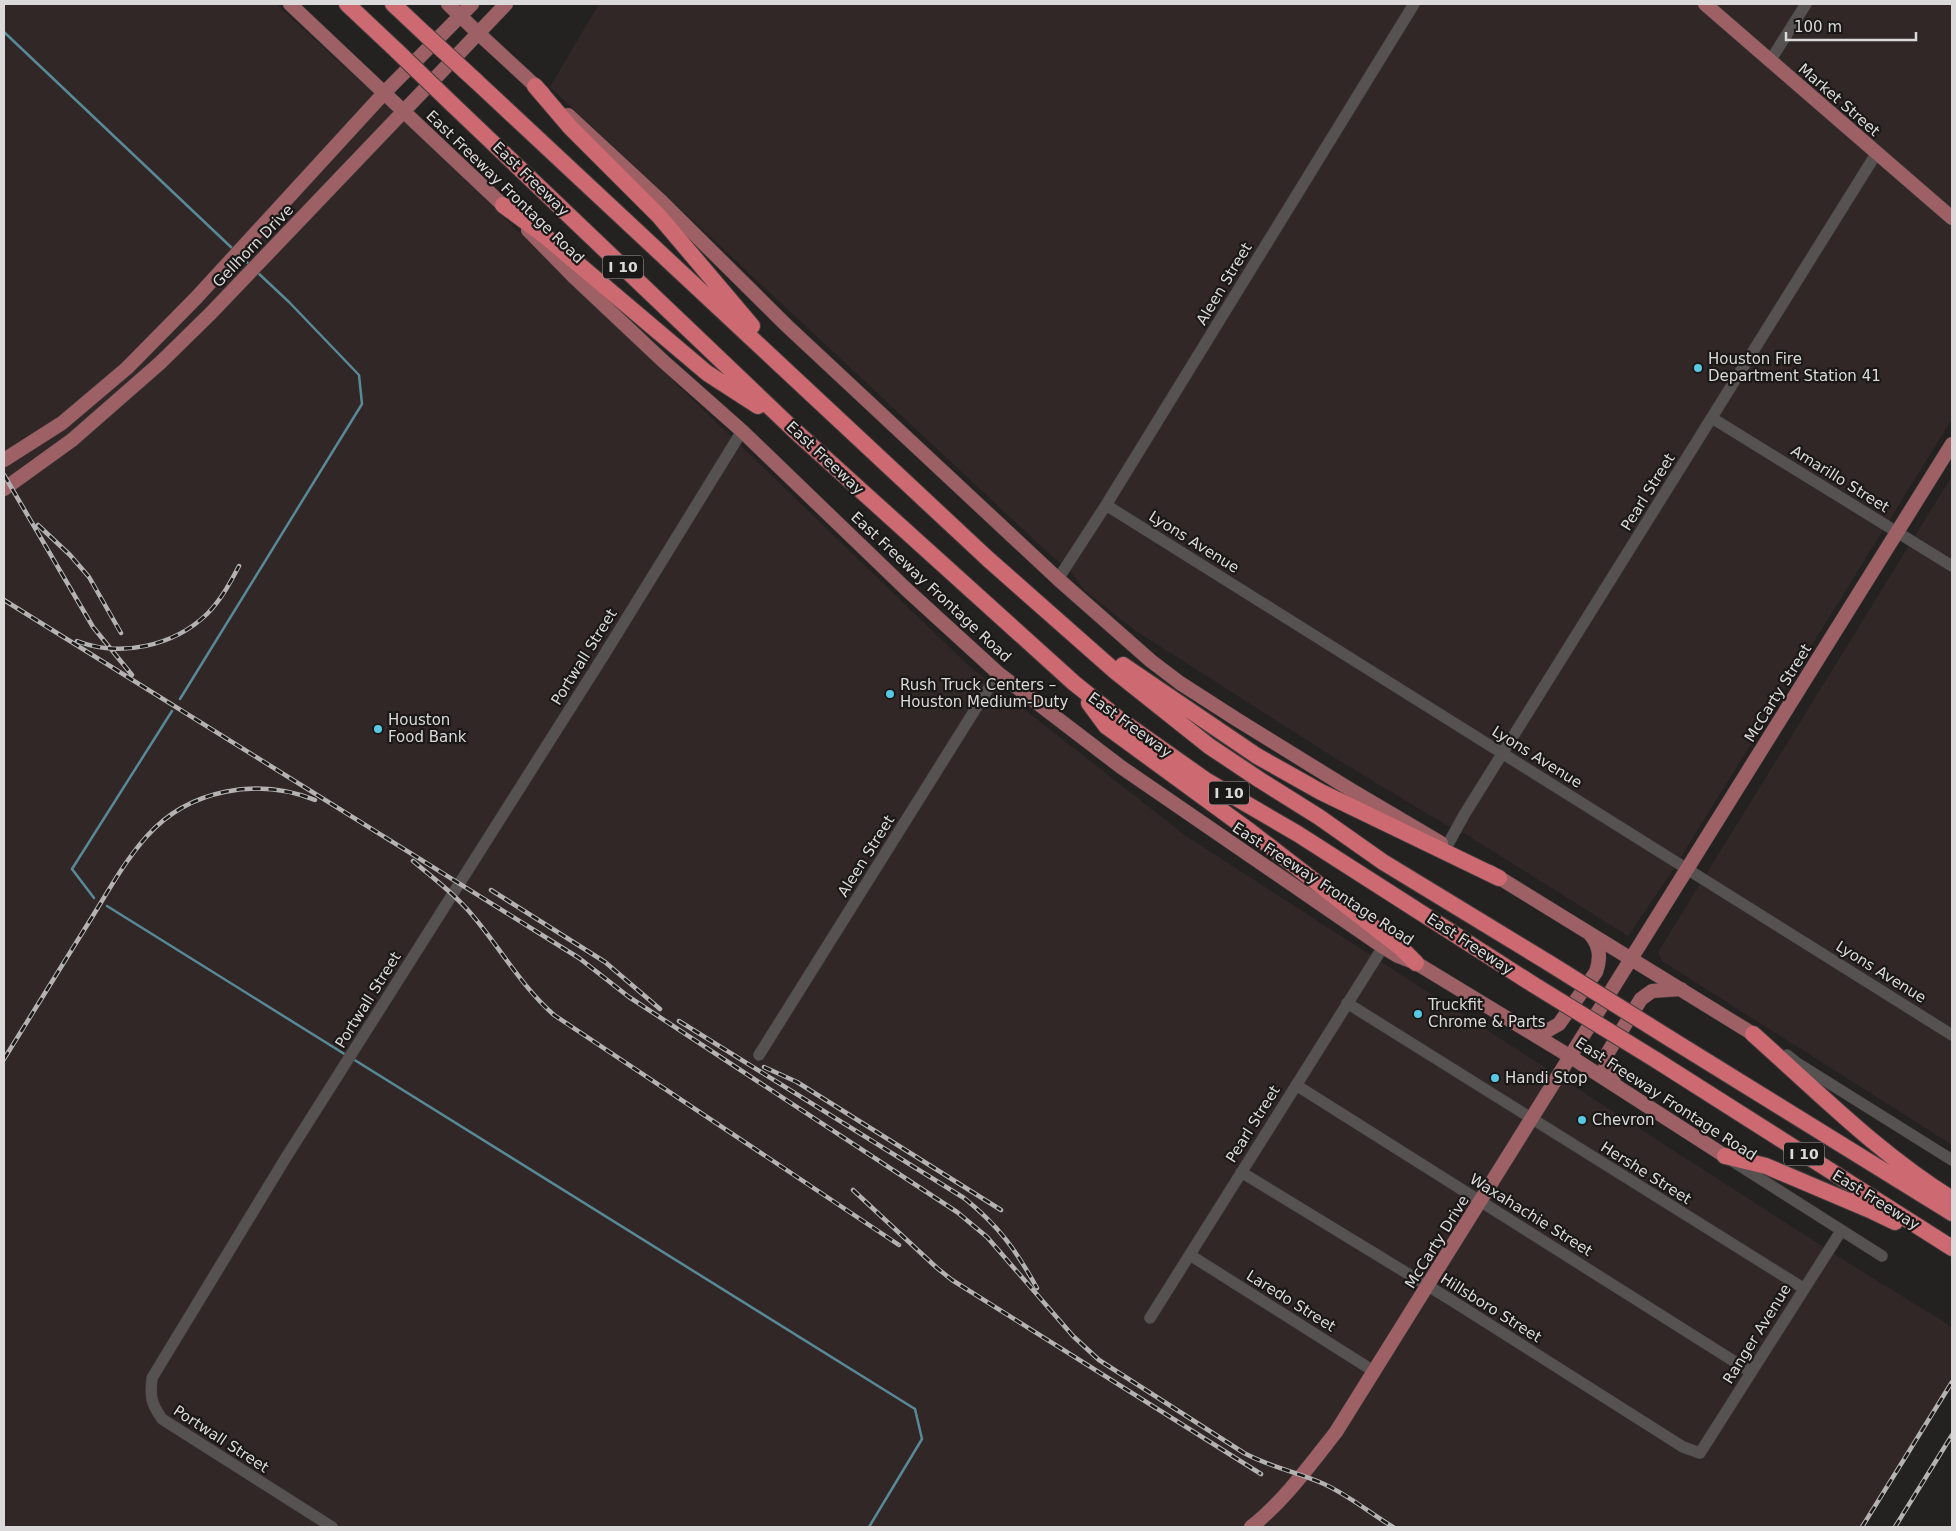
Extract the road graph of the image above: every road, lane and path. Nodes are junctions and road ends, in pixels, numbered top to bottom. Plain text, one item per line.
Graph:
1 (290, 4) edge
2 (347, 4) edge
3 (393, 4) edge
4 (448, 4) edge
5 (472, 4) edge
6 (506, 4) edge
7 (1414, 4) edge
8 (1705, 4) edge
9 (1806, 4) edge
10 (461, 16) junction
11 (478, 34) junction
12 (1770, 62) junction
13 (535, 86) junction
14 (384, 92) junction
15 (404, 111) junction
16 (1876, 154) junction
17 (286, 200) junction
18 (503, 205) junction
19 (302, 218) junction
20 (1952, 218) edge
21 (196, 298) junction
22 (211, 313) junction
23 (142, 353) junction
24 (154, 368) junction
25 (804, 386) junction
26 (1712, 418) junction
27 (62, 423) junction
28 (742, 430) junction
29 (794, 430) junction
30 (72, 440) junction
31 (1952, 444) edge
32 (4, 460) edge
33 (4, 488) edge
34 (1106, 505) junction
35 (1897, 533) junction
36 (1952, 566) edge
37 (1058, 579) junction
38 (1045, 610) junction
39 (998, 673) junction
40 (1074, 683) junction
41 (1502, 753) junction
42 (1447, 846) junction
43 (1688, 870) junction
44 (1499, 878) junction
45 (1585, 929) junction
46 (1383, 946) junction
47 (1631, 959) junction
48 (1416, 963) junction
49 (1681, 989) junction
50 (1347, 1003) junction
51 (1530, 1032) junction
52 (1753, 1034) junction
53 (1952, 1035) edge
54 (759, 1055) dead end
55 (1571, 1057) junction
56 (1296, 1084) junction
57 (1621, 1089) junction
58 (1531, 1119) junction
59 (1725, 1156) junction
60 (1952, 1160) edge
61 (1241, 1172) junction
62 (1952, 1199) edge
63 (1481, 1202) junction
64 (1952, 1213) edge
65 (1840, 1231) junction
66 (1952, 1250) edge
67 (1190, 1255) junction
68 (1882, 1256) dead end
69 (1428, 1286) junction
70 (1803, 1288) junction
71 (1150, 1318) dead end
72 (1375, 1372) junction
73 (1751, 1372) junction
74 (1700, 1453) joint
75 (332, 1527) edge
76 (1251, 1527) edge

1 - 14 main road, East Freeway Frontage Road
2 - 29 highway, East Freeway / I 10, bridge
3 - 25 highway, East Freeway / I 10, bridge
4 - 10 main road
5 - 10 main road, Gellhorn Drive
6 - 11 main road, Gellhorn Drive
7 - 34 street, Aleen Street
8 - 12 main road, Market Street
9 - 12 street
10 - 11 main road
10 - 14 main road, Gellhorn Drive
11 - 13 main road
11 - 15 main road, Gellhorn Drive
12 - 16 main road, Market Street
13 - 25 highway
13 - 37 main road
14 - 15 main road, East Freeway Frontage Road
14 - 17 main road, Gellhorn Drive
15 - 18 main road, East Freeway Frontage Road
15 - 19 main road, Gellhorn Drive
16 - 20 main road, Market Street
16 - 26 street, Pearl Street
17 - 19 main road
17 - 21 main road, Gellhorn Drive
18 - 28 main road, East Freeway Frontage Road
18 - 29 highway
19 - 22 main road, Gellhorn Drive
21 - 22 main road
21 - 23 main road, Gellhorn Drive
22 - 24 main road, Gellhorn Drive
23 - 24 main road
23 - 27 main road, Gellhorn Drive
24 - 30 main road, Gellhorn Drive
25 - 38 highway, East Freeway / I 10
26 - 35 street, Amarillo Street
26 - 41 street, Pearl Street
27 - 30 main road
27 - 32 main road, Gellhorn Drive
28 - 39 main road, East Freeway Frontage Road
28 - 75 street, Portwall Street
29 - 40 highway, East Freeway / I 10
30 - 33 main road, Gellhorn Drive
31 - 35 main road, McCarty Street
34 - 37 street, Aleen Street
34 - 41 street, Lyons Avenue
35 - 36 street, Amarillo Street
35 - 43 main road, McCarty Street
37 - 42 main road
38 - 44 highway
38 - 64 highway, East Freeway / I 10, bridge
39 - 46 main road, East Freeway Frontage Road
39 - 54 street, Aleen Street
40 - 48 highway
40 - 66 highway, East Freeway / I 10, bridge
41 - 42 street, Pearl Street
41 - 43 street, Lyons Avenue
42 - 44 main road
43 - 47 main road, McCarty Street
43 - 53 street, Lyons Avenue
44 - 45 main road
45 - 47 main road
45 - 51 main road
46 - 48 main road, East Freeway Frontage Road
46 - 50 street, Pearl Street
47 - 49 main road
47 - 55 main road, McCarty Drive
48 - 51 main road, East Freeway Frontage Road
49 - 52 main road
49 - 57 main road
50 - 56 street, Pearl Street
50 - 58 street, Hershe Street
51 - 55 main road, East Freeway Frontage Road
52 - 60 street
52 - 62 highway
55 - 57 main road, East Freeway Frontage Road
55 - 58 main road, McCarty Drive
56 - 61 street, Pearl Street
56 - 63 street, Waxahachie Street
57 - 59 main road, East Freeway Frontage Road
58 - 63 main road, McCarty Drive
58 - 70 street, Hershe Street
59 - 65 street, East Freeway Frontage Road
59 - 66 highway
61 - 67 street, Pearl Street
61 - 69 street, Hillsboro Street
63 - 69 main road, McCarty Drive
63 - 73 street, Waxahachie Street
65 - 68 street, East Freeway Frontage Road
65 - 70 street, Ranger Avenue
67 - 71 street, Pearl Street
67 - 72 street, Laredo Street
69 - 72 main road, McCarty Drive
69 - 74 street, Hillsboro Street
70 - 73 street, Ranger Avenue
72 - 76 main road, McCarty Drive
73 - 74 street, Ranger Avenue

